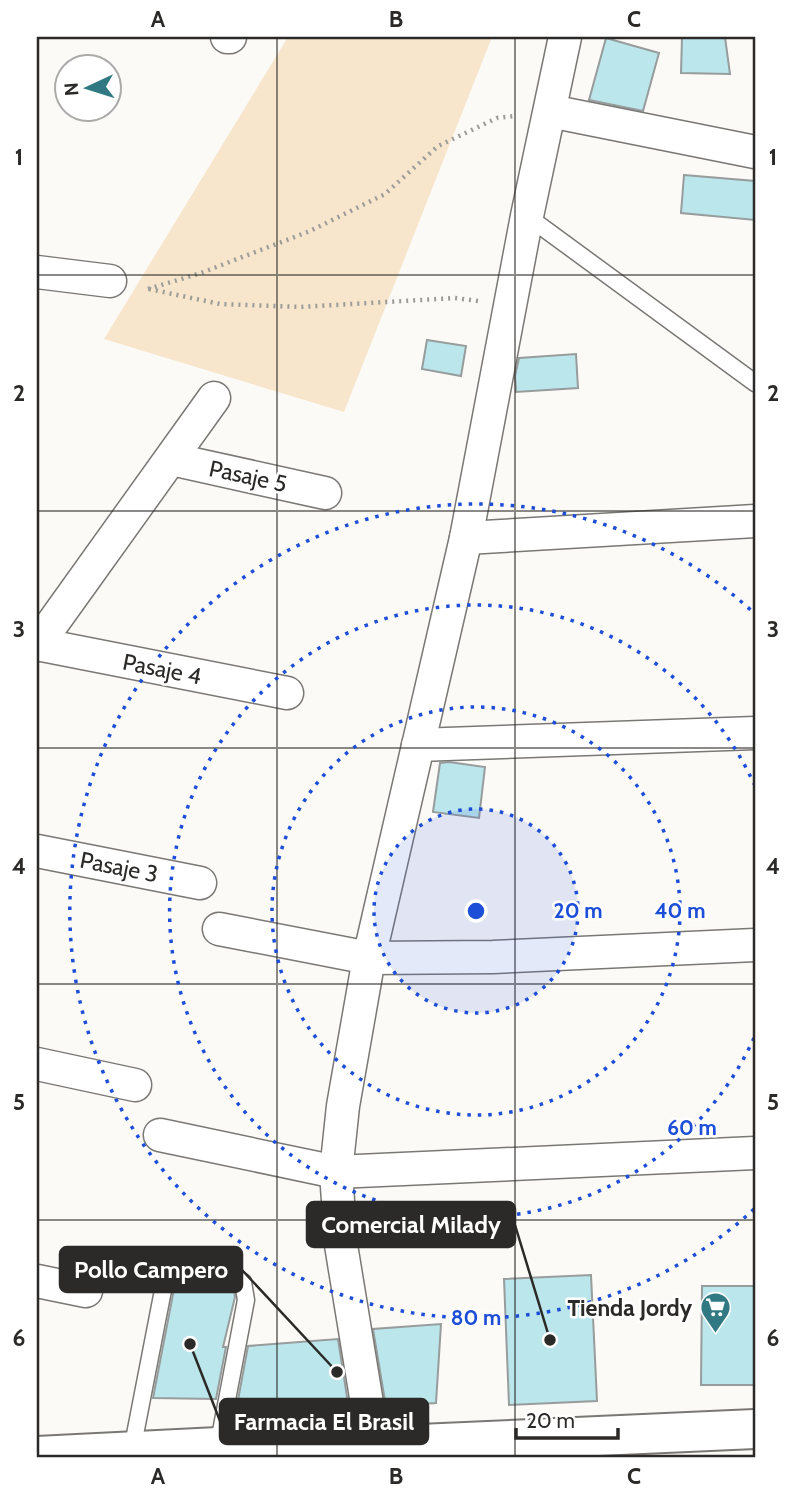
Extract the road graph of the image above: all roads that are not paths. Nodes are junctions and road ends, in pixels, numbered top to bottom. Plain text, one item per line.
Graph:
1 (565, 37) edge
2 (550, 111) junction
3 (755, 152) edge
4 (527, 215) junction
5 (37, 272) edge
6 (110, 281) road end
7 (755, 383) edge
8 (214, 398) dead end
9 (171, 459) junction
10 (325, 492) dead end
11 (755, 521) edge
12 (466, 538) junction
13 (37, 645) edge
14 (287, 693) dead end
15 (755, 733) edge
16 (418, 745) junction
17 (37, 851) edge
18 (200, 883) dead end
19 (219, 929) dead end
20 (755, 945) edge
21 (369, 958) junction
22 (37, 1064) edge
23 (135, 1085) dead end
24 (160, 1135) dead end
25 (755, 1153) edge
26 (336, 1172) junction
27 (37, 1281) edge
28 (86, 1291) dead end
29 (755, 1429) edge
30 (218, 1447) junction
31 (374, 1452) edge
32 (132, 1454) edge
33 (37, 1455) edge

1 - 2 street
2 - 3 street
2 - 4 street
4 - 7 lane
4 - 12 street
5 - 6 street
8 - 9 street
9 - 10 street, Pasaje 5
9 - 13 street
11 - 12 street
12 - 16 street
13 - 14 street, Pasaje 4
15 - 16 street
16 - 21 street
17 - 18 street, Pasaje 3
19 - 21 street
20 - 21 street
21 - 26 street
22 - 23 street
24 - 26 street
25 - 26 street
26 - 31 street
27 - 28 street
29 - 31 street
30 - 31 street
30 - 32 street
30 - 32 lane
32 - 33 street

